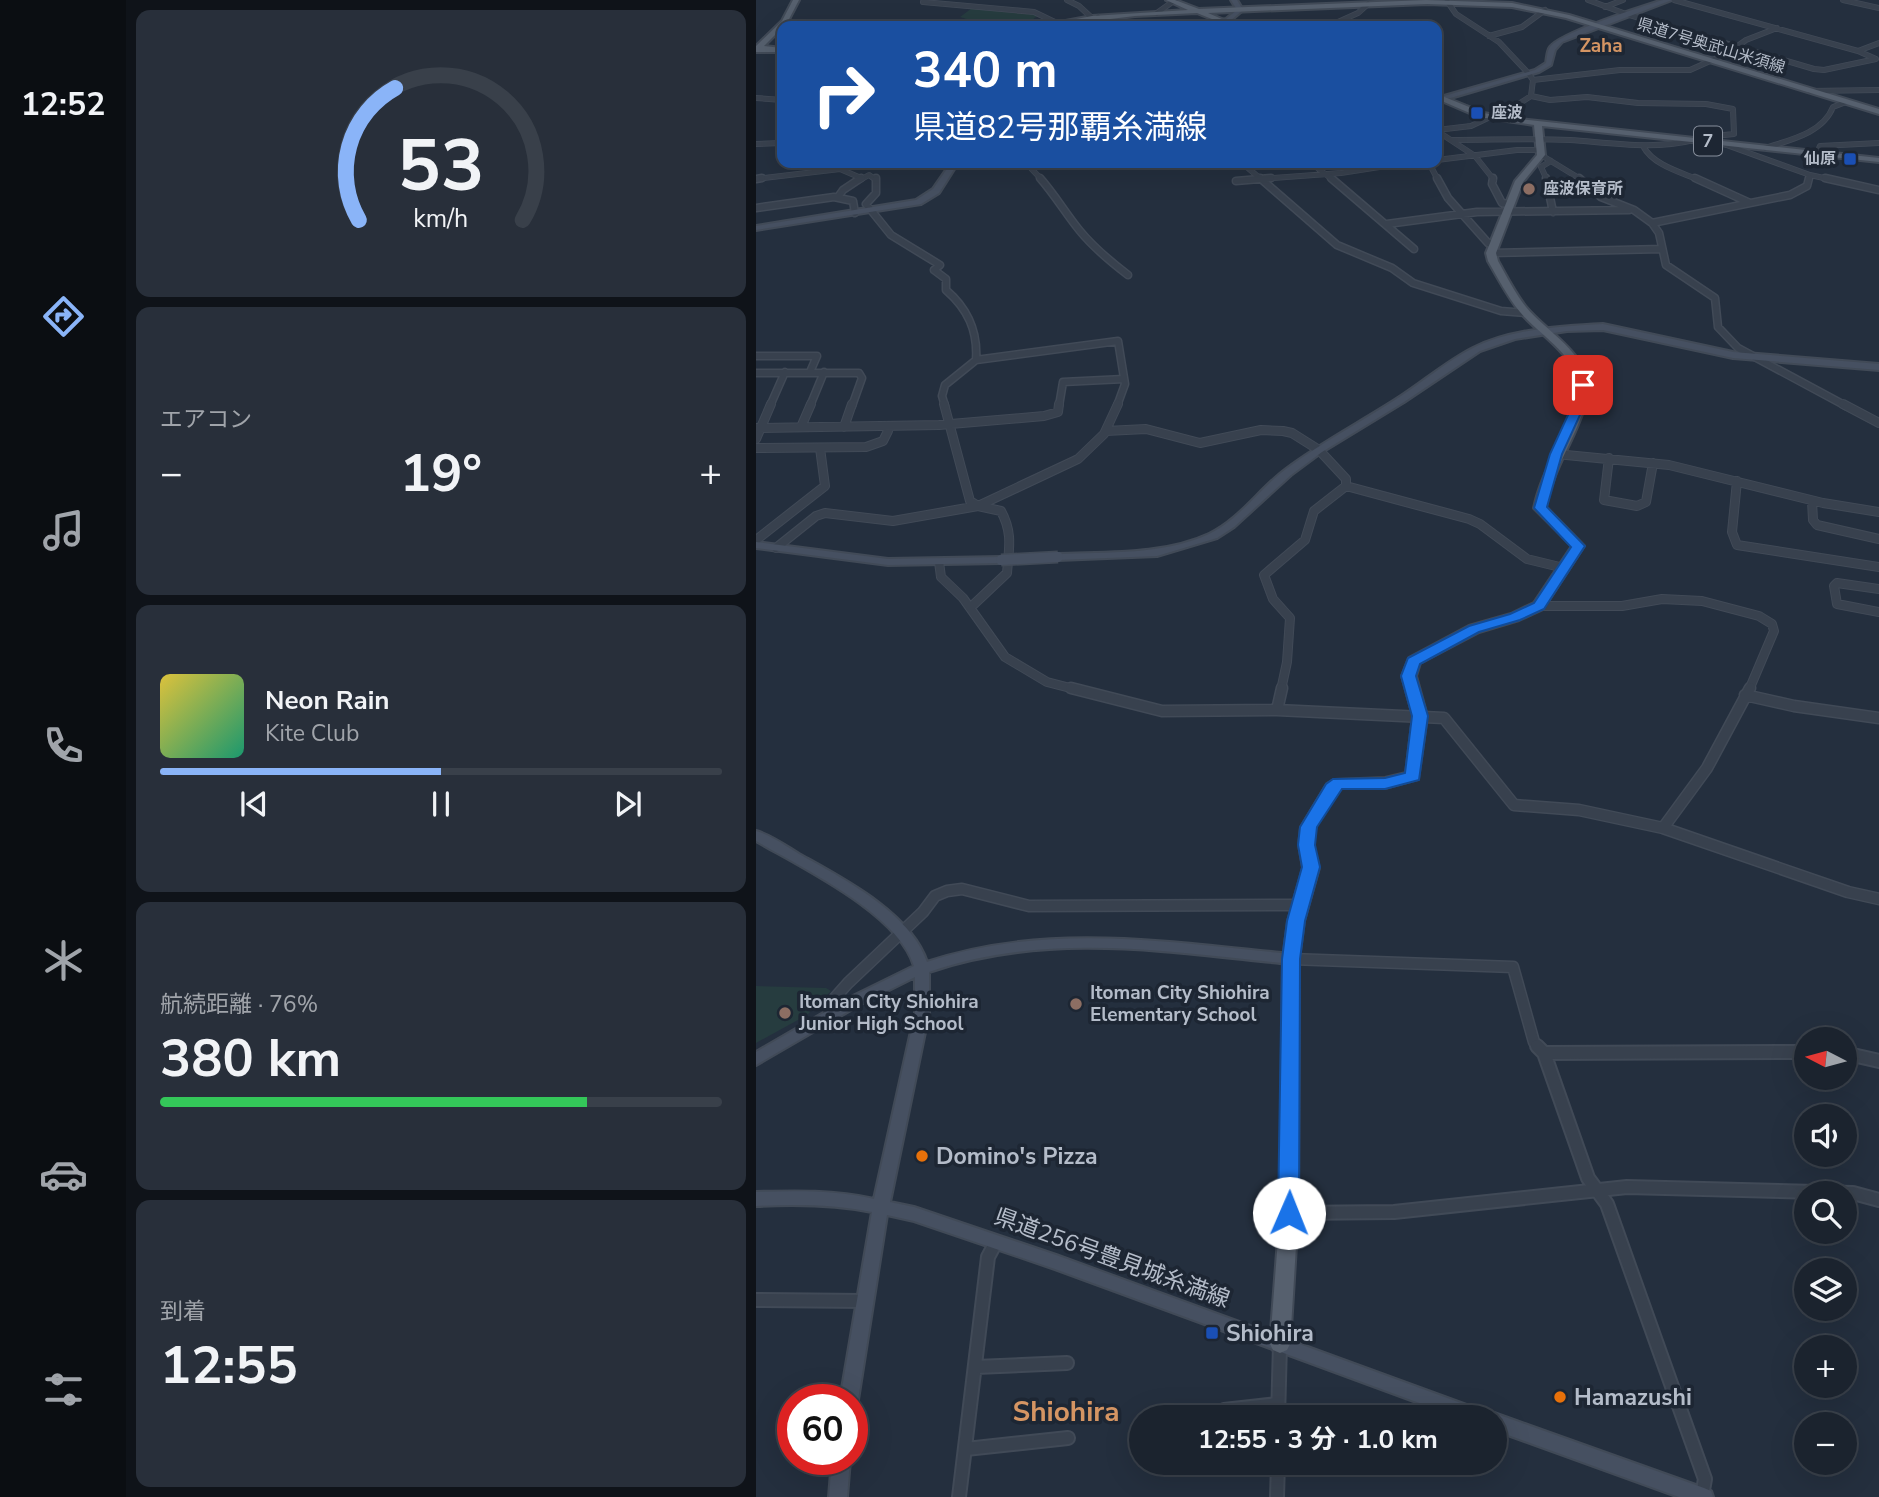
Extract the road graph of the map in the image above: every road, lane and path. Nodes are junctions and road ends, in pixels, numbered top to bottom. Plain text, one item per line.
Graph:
1 (796, 0) edge
2 (802, 0) edge
3 (951, 0) edge
4 (1005, 0) edge
5 (1067, 0) edge
6 (1172, 0) edge
7 (1234, 0) edge
8 (1588, 0) edge
9 (1623, 0) edge
10 (1671, 0) edge
11 (1844, 0) edge
12 (1452, 1) edge
13 (923, 2) edge
14 (1387, 2) edge
15 (1362, 3) edge
16 (959, 5) junction
17 (1605, 7) junction
18 (1879, 8) edge
19 (997, 9) junction
20 (1240, 10) junction
21 (1545, 10) junction
22 (1200, 11) junction
23 (1157, 13) junction
24 (1626, 14) junction
25 (1095, 17) junction
26 (786, 21) edge
27 (792, 21) edge
28 (1054, 21) edge
29 (1070, 21) edge
30 (1101, 21) edge
31 (1212, 21) edge
32 (1225, 21) edge
33 (1341, 21) edge
34 (1597, 25) junction
35 (1777, 28) junction
36 (777, 30) edge
37 (1489, 36) junction
38 (777, 37) edge
39 (1879, 43) edge
40 (1735, 46) junction
41 (758, 50) edge
42 (777, 50) edge
43 (1858, 51) junction
44 (1712, 61) junction
45 (1867, 61) junction
46 (1879, 65) edge
47 (1531, 77) junction
48 (1810, 90) junction
49 (1879, 90) edge
50 (1531, 96) junction
51 (1442, 97) edge
52 (756, 98) edge
53 (1442, 99) edge
54 (777, 100) edge
55 (1846, 102) junction
56 (1879, 112) edge
57 (1489, 117) junction
58 (1538, 124) junction
59 (1471, 126) junction
60 (1442, 129) edge
61 (1442, 134) edge
62 (1451, 140) junction
63 (1469, 140) junction
64 (1698, 140) junction
65 (777, 143) edge
66 (1721, 143) junction
67 (1879, 143) edge
68 (756, 144) edge
69 (1643, 146) junction
70 (1765, 148) junction
71 (1816, 153) junction
72 (1475, 156) junction
73 (1541, 156) junction
74 (1442, 159) edge
75 (1879, 160) edge
76 (827, 168) edge
77 (843, 168) edge
78 (951, 168) edge
79 (1031, 168) edge
80 (1248, 168) edge
81 (1317, 168) edge
82 (1372, 168) edge
83 (1432, 168) edge
84 (1326, 175) junction
85 (1810, 175) junction
86 (861, 178) junction
87 (756, 180) edge
88 (1263, 180) junction
89 (1236, 181) dead end
90 (1879, 190) edge
91 (838, 197) junction
92 (1750, 203) junction
93 (1508, 207) junction
94 (756, 208) edge
95 (1634, 210) junction
96 (872, 211) junction
97 (1553, 212) junction
98 (855, 213) junction
99 (1464, 214) junction
100 (1652, 223) junction
101 (1387, 224) junction
102 (756, 228) edge
103 (1492, 248) junction
104 (1415, 249) dead end
105 (1662, 249) junction
106 (1128, 275) dead end
107 (1526, 313) junction
108 (1546, 332) junction
109 (756, 356) edge
110 (1752, 358) junction
111 (976, 360) junction
112 (1879, 367) edge
113 (786, 372) junction
114 (810, 372) junction
115 (824, 372) junction
116 (756, 373) edge
117 (1124, 379) junction
118 (949, 423) junction
119 (1879, 423) edge
120 (886, 426) junction
121 (844, 427) junction
122 (759, 428) edge
123 (801, 428) junction
124 (1106, 430) junction
125 (756, 439) edge
126 (756, 448) edge
127 (820, 448) junction
128 (1319, 450) junction
129 (1556, 454) junction
130 (1609, 458) junction
131 (1653, 463) junction
132 (1737, 481) junction
133 (1346, 486) junction
134 (1812, 501) junction
135 (978, 506) junction
136 (1879, 512) edge
137 (1879, 539) edge
138 (756, 543) edge
139 (776, 548) junction
140 (1058, 557) joint
141 (1001, 560) joint
142 (939, 562) junction
143 (1879, 567) edge
144 (1564, 568) junction
145 (1879, 589) edge
146 (1539, 606) junction
147 (970, 608) junction
148 (1879, 612) edge
149 (1745, 695) junction
150 (1277, 710) junction
151 (1420, 716) junction
152 (1879, 718) edge
153 (1662, 828) junction
154 (756, 835) edge
155 (1879, 899) edge
156 (1300, 905) junction
157 (902, 931) junction
158 (1291, 959) junction
159 (920, 969) junction
160 (827, 1018) junction
161 (1794, 1052) edge
162 (1544, 1053) junction
163 (1857, 1056) edge
164 (756, 1059) edge
165 (1879, 1061) edge
166 (1600, 1191) junction
167 (756, 1199) edge
168 (1879, 1200) edge
169 (882, 1205) junction
170 (1289, 1213) junction
171 (996, 1242) junction
172 (756, 1300) edge
173 (863, 1301) junction
174 (1280, 1344) junction
175 (1067, 1363) dead end
176 (976, 1367) junction
177 (851, 1384) edge
178 (1278, 1405) edge
179 (1448, 1405) edge
180 (1507, 1426) edge
181 (1068, 1438) dead end
182 (966, 1449) junction
183 (840, 1475) edge
184 (1278, 1475) edge
185 (838, 1497) edge
186 (960, 1497) edge
187 (1277, 1497) edge
188 (1703, 1497) edge

1 - 26 main road
2 - 27 main road
3 - 16 street
4 - 19 street
5 - 25 street
6 - 22 main road
6 - 23 street
7 - 20 street
8 - 17 street
9 - 17 street
10 - 24 street
10 - 35 street
11 - 18 street
12 - 14 main road, 県道7号奥武山米須線
12 - 21 main road, 県道7号奥武山米須線
12 - 37 street
13 - 16 street
14 - 15 main road, 県道7号奥武山米須線
15 - 20 main road, 県道7号奥武山米須線
15 - 33 street
16 - 19 street
17 - 24 street
19 - 28 street
20 - 22 main road, 県道7号奥武山米須線
20 - 32 street
21 - 34 main road, 県道7号奥武山米須線
21 - 37 street
22 - 23 main road, 県道7号奥武山米須線
22 - 31 main road
23 - 25 main road, 県道7号奥武山米須線
24 - 34 street
24 - 40 street
25 - 29 main road, 県道7号奥武山米須線
25 - 30 street
34 - 44 main road, 県道7号奥武山米須線
34 - 47 street
35 - 40 street
35 - 43 street
36 - 41 main road
37 - 47 street
38 - 41 main road
39 - 43 street
40 - 44 street
40 - 45 street
41 - 42 main road
43 - 45 street
44 - 47 street
44 - 48 main road, 県道7号奥武山米須線
45 - 46 street
47 - 50 street
47 - 51 street
48 - 49 street
48 - 55 main road, 県道7号奥武山米須線
50 - 57 street
50 - 64 street
52 - 54 street
53 - 57 main road, 7
55 - 56 main road, 県道7号奥武山米須線
55 - 70 street
57 - 58 main road, 7
57 - 59 street
58 - 64 main road, 7
58 - 73 main road
59 - 60 street
59 - 63 street
61 - 62 street
62 - 63 street
62 - 72 street
63 - 73 street
64 - 66 main road, 7
64 - 69 street
65 - 68 street
66 - 70 main road, 7
66 - 85 street
67 - 71 street
69 - 73 street
69 - 92 street
70 - 71 main road, 7
71 - 75 main road, 7
72 - 73 street
72 - 74 street
72 - 93 street
73 - 93 main road
73 - 95 street
73 - 97 street
76 - 87 street
77 - 86 street
78 - 96 street
79 - 106 street
80 - 88 street
81 - 84 street
82 - 84 street
83 - 99 street
84 - 88 street
84 - 101 street
85 - 90 street
85 - 92 street
86 - 91 street
86 - 96 street
88 - 89 street
88 - 107 street
91 - 94 street
91 - 98 street
92 - 100 street
93 - 97 street
93 - 99 street
93 - 103 main road
95 - 97 street
95 - 100 street
96 - 98 street
96 - 111 street
98 - 102 street
99 - 101 street
99 - 103 street
100 - 105 street
101 - 104 street
103 - 105 street
103 - 107 main road
105 - 110 street
107 - 108 main road
108 - 110 street
108 - 128 street
108 - 129 main road
109 - 114 street
110 - 112 street
110 - 119 street
111 - 117 street
111 - 118 street
113 - 114 street
113 - 116 street
113 - 122 street
114 - 115 street
115 - 121 street
115 - 123 street
117 - 118 street
117 - 124 street
118 - 120 street
118 - 135 street
120 - 121 street
120 - 127 street
121 - 123 street
122 - 123 street
122 - 125 street
124 - 128 street
124 - 135 street
126 - 127 street
127 - 138 street
128 - 133 street
128 - 140 street
129 - 130 street
129 - 144 main road
130 - 131 street
130 - 131 street
131 - 132 street
132 - 134 street
132 - 143 street
133 - 144 street
133 - 150 street
134 - 136 street
134 - 137 street
135 - 139 street
135 - 147 street
138 - 139 street
139 - 142 street
140 - 141 street, bridge
141 - 142 street
142 - 147 street
144 - 146 main road
145 - 148 street
146 - 149 street
146 - 151 main road
147 - 150 street
149 - 152 street
149 - 153 street
150 - 151 street
151 - 153 street
151 - 156 main road
153 - 155 street
154 - 157 street
156 - 157 street
156 - 158 main road
157 - 159 street
157 - 160 street
158 - 159 street
158 - 162 street
158 - 170 main road
159 - 160 street
159 - 169 street
160 - 164 street
161 - 162 street
162 - 166 street
163 - 165 street
166 - 168 street
166 - 170 street
166 - 188 street
167 - 169 street, 県道256号豊見城糸満線
169 - 171 street, 県道256号豊見城糸満線
169 - 173 street
170 - 174 main road
171 - 174 street, 県道256号豊見城糸満線
171 - 176 street
172 - 173 street
173 - 177 street
174 - 178 street
174 - 179 street, 県道256号豊見城糸満線
175 - 176 street
176 - 182 street
180 - 188 street
181 - 182 street
182 - 186 street
183 - 185 street
184 - 187 street

